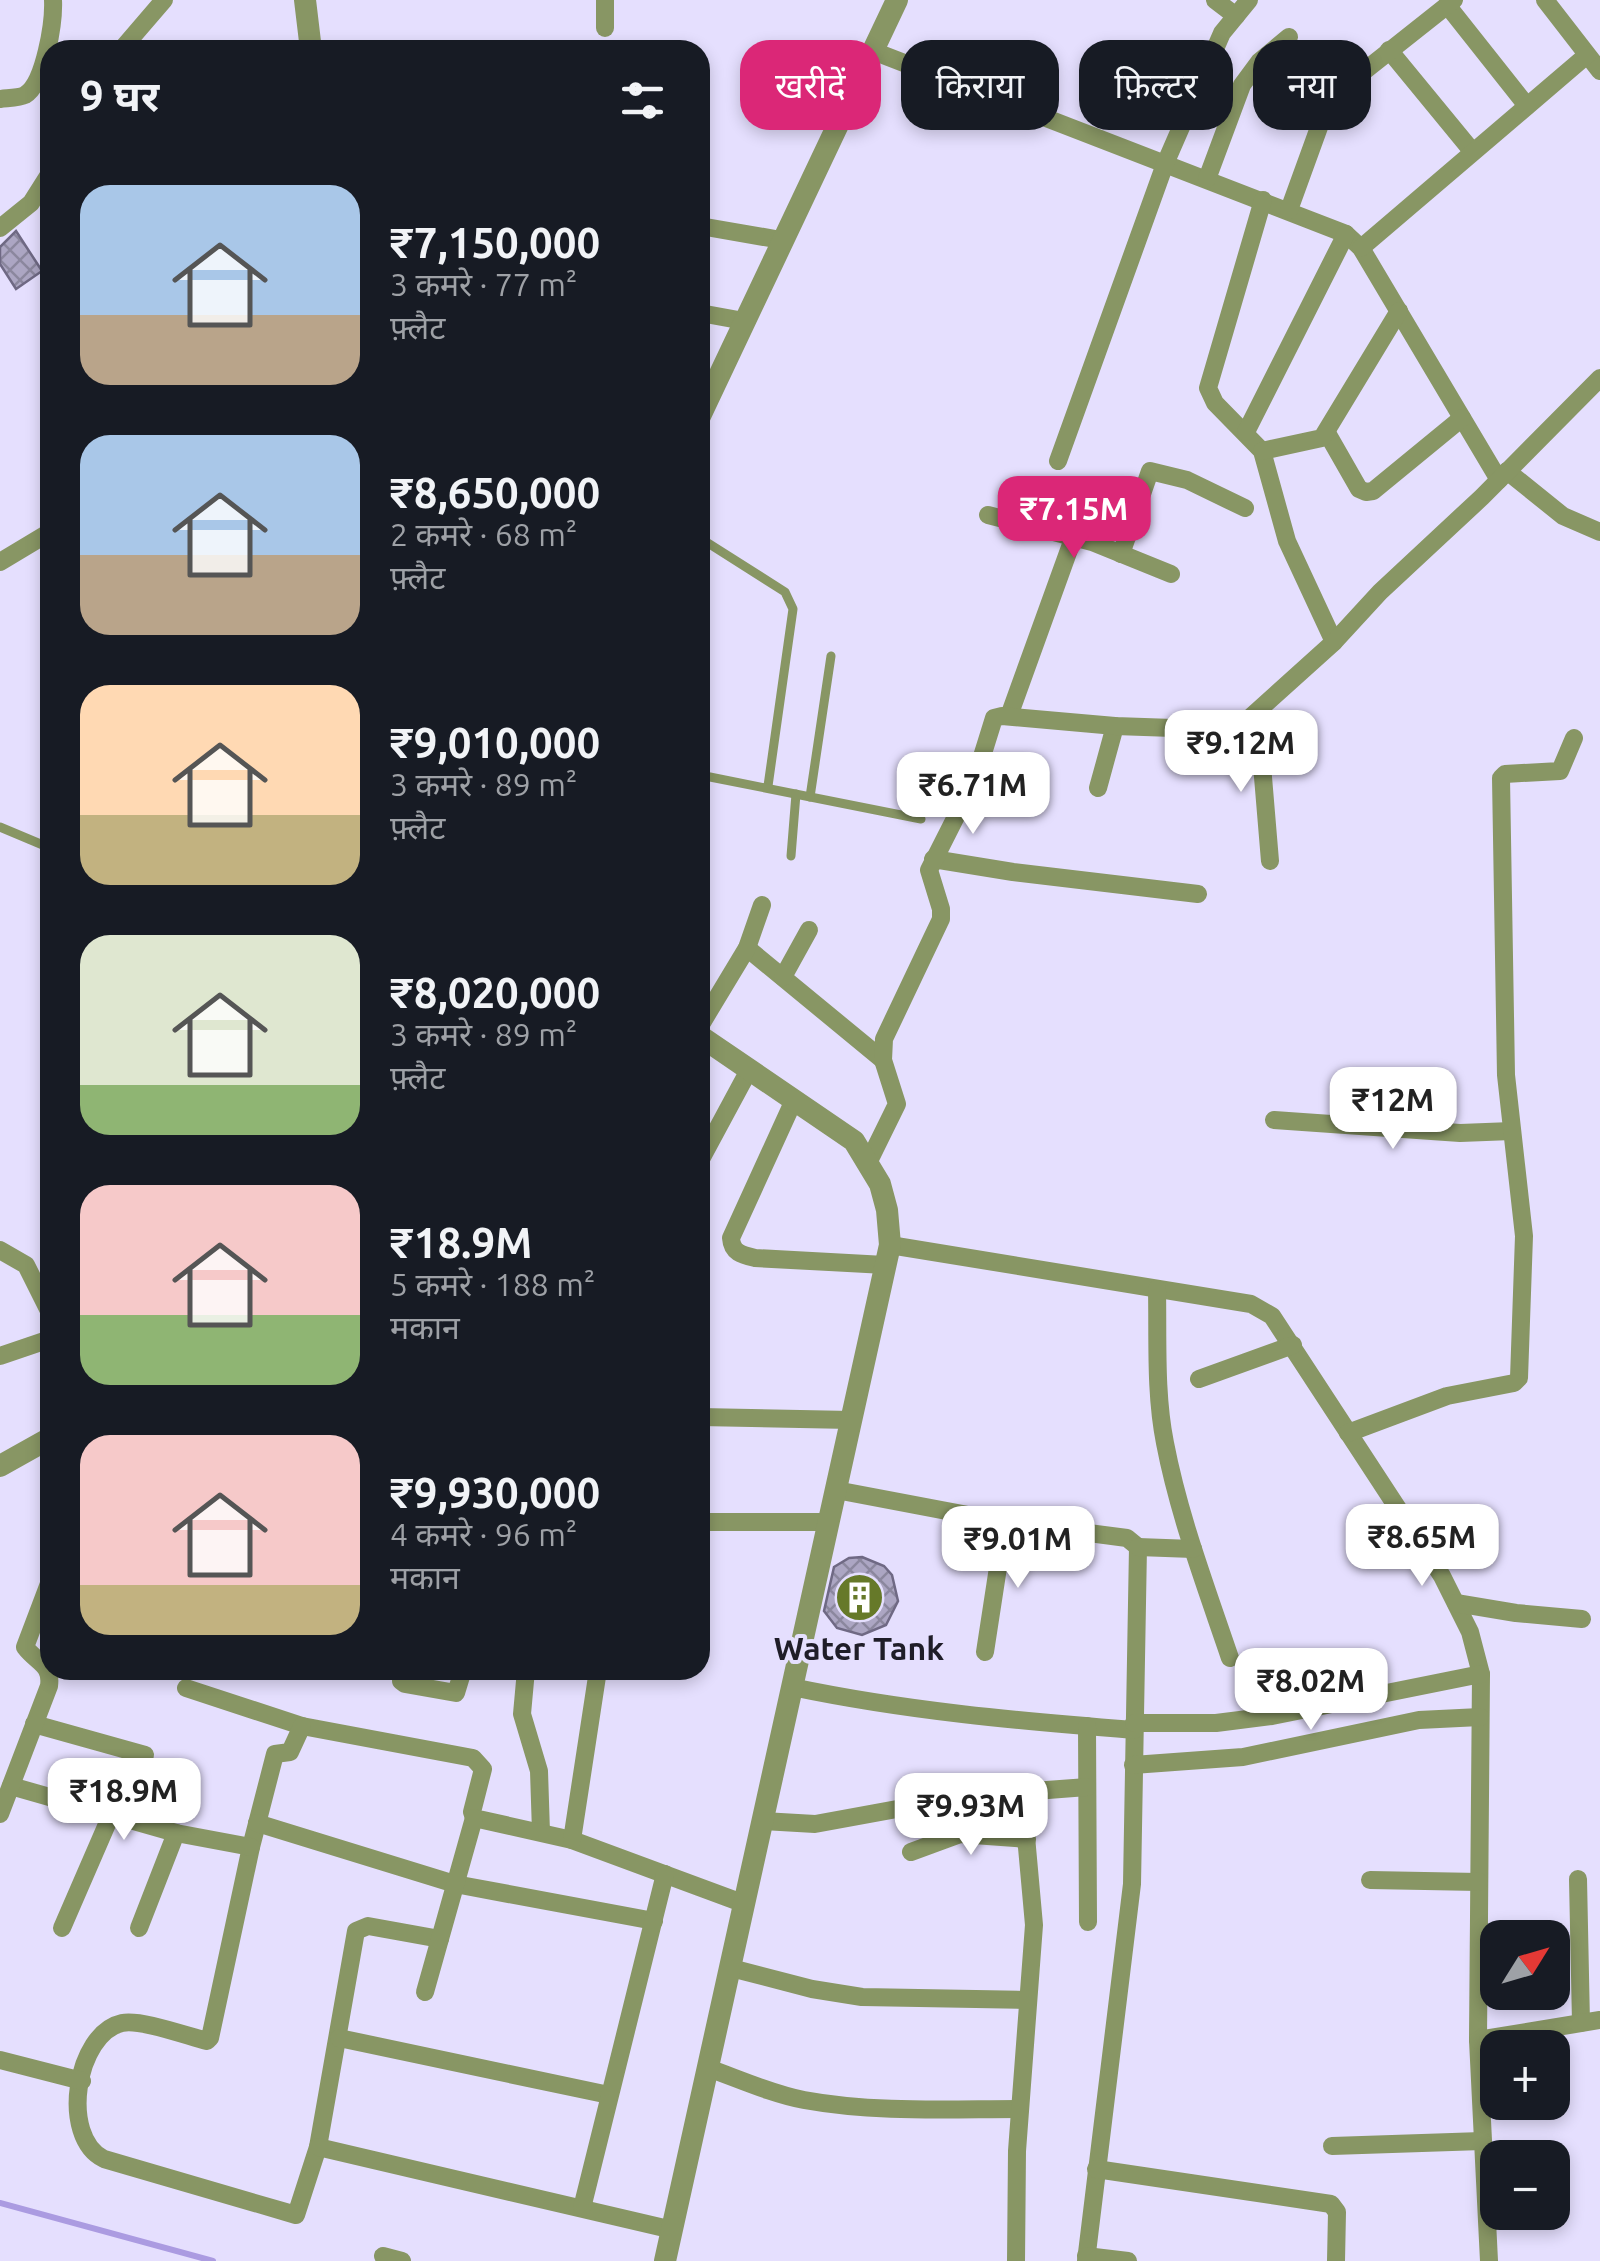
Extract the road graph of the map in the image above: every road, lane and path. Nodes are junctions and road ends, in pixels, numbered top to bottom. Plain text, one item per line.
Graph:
1 (53, 0) edge
2 (164, 0) edge
3 (305, 0) edge
4 (604, 0) edge
5 (897, 0) edge
6 (1214, 0) edge
7 (1249, 0) edge
8 (1545, 0) edge
9 (1451, 3) edge
10 (1236, 16) junction
11 (605, 28) dead end
12 (1289, 37) dead end
13 (50, 40) edge
14 (130, 40) edge
15 (310, 40) edge
16 (878, 40) edge
17 (1389, 50) junction
18 (881, 54) edge
19 (1587, 54) junction
20 (40, 68) edge
21 (1600, 71) edge
22 (0, 98) edge
23 (1526, 106) junction
24 (835, 130) edge
25 (1472, 151) junction
26 (1165, 164) junction
27 (1207, 180) junction
28 (40, 189) edge
29 (1263, 200) junction
30 (1289, 210) junction
31 (0, 228) edge
32 (710, 228) edge
33 (1346, 234) junction
34 (781, 240) junction
35 (1362, 248) junction
36 (1399, 310) junction
37 (710, 315) edge
38 (744, 322) junction
39 (1600, 378) edge
40 (710, 395) edge
41 (1462, 418) junction
42 (1246, 432) junction
43 (1327, 433) junction
44 (1262, 451) junction
45 (1058, 461) dead end
46 (1503, 475) junction
47 (1245, 508) dead end
48 (988, 516) dead end
49 (1600, 532) edge
50 (1074, 536) junction
51 (40, 538) edge
52 (710, 544) edge
53 (1121, 554) junction
54 (0, 562) edge
55 (1171, 574) dead end
56 (1334, 642) junction
57 (830, 656) dead end
58 (1009, 716) junction
59 (1248, 720) junction
60 (1115, 726) junction
61 (1574, 738) dead end
62 (710, 777) edge
63 (768, 786) junction
64 (1098, 788) dead end
65 (796, 794) junction
66 (810, 797) junction
67 (921, 819) dead end
68 (0, 827) edge
69 (40, 844) edge
70 (791, 856) dead end
71 (933, 859) junction
72 (1270, 861) dead end
73 (1198, 894) dead end
74 (762, 906) dead end
75 (809, 930) dead end
76 (747, 948) junction
77 (782, 977) junction
78 (710, 1009) edge
79 (710, 1043) edge
80 (883, 1060) junction
81 (750, 1070) junction
82 (794, 1100) junction
83 (1274, 1120) dead end
84 (1512, 1131) junction
85 (710, 1144) edge
86 (869, 1161) junction
87 (0, 1250) edge
88 (887, 1255) junction
89 (1157, 1289) junction
90 (40, 1293) edge
91 (40, 1342) edge
92 (1293, 1345) junction
93 (0, 1356) edge
94 (1199, 1379) dead end
95 (710, 1416) edge
96 (851, 1420) junction
97 (1348, 1433) junction
98 (40, 1444) edge
99 (0, 1466) edge
100 (836, 1490) junction
101 (710, 1522) edge
102 (829, 1522) junction
103 (1005, 1522) junction
104 (1138, 1547) junction
105 (1193, 1548) junction
106 (1456, 1602) junction
107 (40, 1605) edge
108 (1582, 1618) dead end
109 (985, 1652) dead end
110 (1230, 1658) dead end
111 (40, 1661) edge
112 (1480, 1674) junction
113 (48, 1680) edge
114 (401, 1680) edge
115 (459, 1680) edge
116 (525, 1680) edge
117 (596, 1680) edge
118 (186, 1688) dead end
119 (792, 1688) junction
120 (1480, 1717) junction
121 (34, 1724) junction
122 (302, 1726) junction
123 (1087, 1726) junction
124 (1134, 1726) junction
125 (145, 1755) dead end
126 (1134, 1765) junction
127 (11, 1786) junction
128 (1087, 1788) junction
129 (1022, 1792) junction
130 (0, 1814) edge
131 (111, 1815) junction
132 (474, 1818) junction
133 (763, 1821) junction
134 (257, 1823) junction
135 (541, 1832) junction
136 (176, 1833) junction
137 (572, 1840) junction
138 (1027, 1840) junction
139 (250, 1847) junction
140 (911, 1852) dead end
141 (666, 1874) junction
142 (1578, 1879) dead end
143 (1370, 1880) dead end
144 (1480, 1882) junction
145 (456, 1884) junction
146 (745, 1904) junction
147 (654, 1921) junction
148 (1088, 1922) dead end
149 (62, 1928) dead end
150 (139, 1928) dead end
151 (440, 1938) junction
152 (731, 1968) junction
153 (425, 1992) dead end
154 (1028, 2000) junction
155 (1590, 2022) edge
156 (339, 2038) junction
157 (1478, 2040) junction
158 (0, 2060) edge
159 (708, 2068) junction
160 (82, 2080) junction
161 (609, 2095) junction
162 (1020, 2109) junction
163 (1482, 2140) edge
164 (1480, 2141) edge
165 (318, 2146) junction
166 (1332, 2146) dead end
167 (1096, 2169) junction
168 (582, 2208) junction
169 (673, 2230) junction
170 (1487, 2230) edge
171 (1086, 2258) edge
172 (665, 2261) edge
173 (1016, 2261) edge
174 (1128, 2261) edge
175 (1336, 2261) edge
176 (1489, 2261) edge

1 - 13 street
2 - 14 street
3 - 15 street
4 - 11 street
5 - 16 street
6 - 10 street
7 - 10 street
8 - 19 street
9 - 17 street
9 - 23 street
10 - 26 street
12 - 27 street
17 - 25 street
17 - 30 street
18 - 26 street
19 - 21 street
19 - 23 street
20 - 22 street
23 - 25 street
24 - 34 street
25 - 35 street
26 - 27 street
26 - 45 street
27 - 29 street
28 - 31 street
29 - 30 street
29 - 42 street
30 - 33 street
32 - 34 street
33 - 35 street
33 - 42 street
34 - 38 street
35 - 36 street
36 - 41 street
36 - 43 street
37 - 38 street
38 - 40 street
39 - 46 street
41 - 43 street
41 - 46 street
42 - 44 street
43 - 44 street
44 - 56 street
46 - 49 street
46 - 56 street
47 - 53 street
48 - 50 street
50 - 53 street
50 - 58 street
51 - 54 street
52 - 63 lane
53 - 55 street
56 - 59 street
57 - 66 lane
58 - 60 street
58 - 71 street
59 - 60 street
59 - 72 street
60 - 64 street
61 - 84 street
62 - 63 lane
63 - 65 lane
65 - 66 lane
65 - 70 lane
66 - 67 lane
68 - 69 lane
71 - 73 street
71 - 80 street
74 - 76 street
75 - 77 street
76 - 77 street
76 - 78 street
77 - 80 street
79 - 81 street
80 - 86 street
81 - 82 street
81 - 85 street
82 - 86 street
82 - 88 street
83 - 84 street
84 - 97 street
86 - 88 street
87 - 90 street
88 - 89 street
88 - 96 street
89 - 92 street
89 - 105 street
91 - 93 street
92 - 94 street
92 - 97 street
95 - 96 street
96 - 100 street
97 - 106 street
98 - 99 street
100 - 102 street
100 - 103 street
101 - 102 street
102 - 119 street
103 - 104 street
103 - 109 street
104 - 105 street
104 - 124 street
105 - 110 street
106 - 108 street
106 - 112 street
107 - 111 street
112 - 120 street
112 - 124 street
113 - 121 street
114 - 115 street
116 - 135 street
117 - 137 street
118 - 122 street
119 - 123 street
119 - 133 street
120 - 126 street
120 - 144 street
121 - 125 street
121 - 127 street
122 - 132 street
122 - 134 street
123 - 124 street
123 - 128 street
124 - 126 street
126 - 167 street
127 - 130 street
127 - 131 street
128 - 129 street
128 - 148 street
129 - 133 street
129 - 138 street
131 - 136 street
131 - 149 street
132 - 135 street
132 - 145 street
133 - 146 street
134 - 139 street
134 - 145 street
135 - 137 street
136 - 139 street
136 - 150 street
137 - 141 street
138 - 140 street
138 - 154 street
139 - 160 street
141 - 146 street
141 - 147 street
142 - 155 street
143 - 144 street
144 - 157 street
145 - 147 street
145 - 151 street
146 - 152 street
147 - 161 street
151 - 153 street
151 - 156 street
152 - 154 street
152 - 159 street
154 - 162 street
155 - 157 street
156 - 161 street
156 - 165 street
157 - 163 street
158 - 160 street
159 - 162 street
159 - 169 street
160 - 165 street
161 - 168 street
162 - 173 street
164 - 166 street
165 - 168 street
167 - 171 street
167 - 175 street
168 - 169 street
169 - 172 street
170 - 176 street
171 - 174 street

